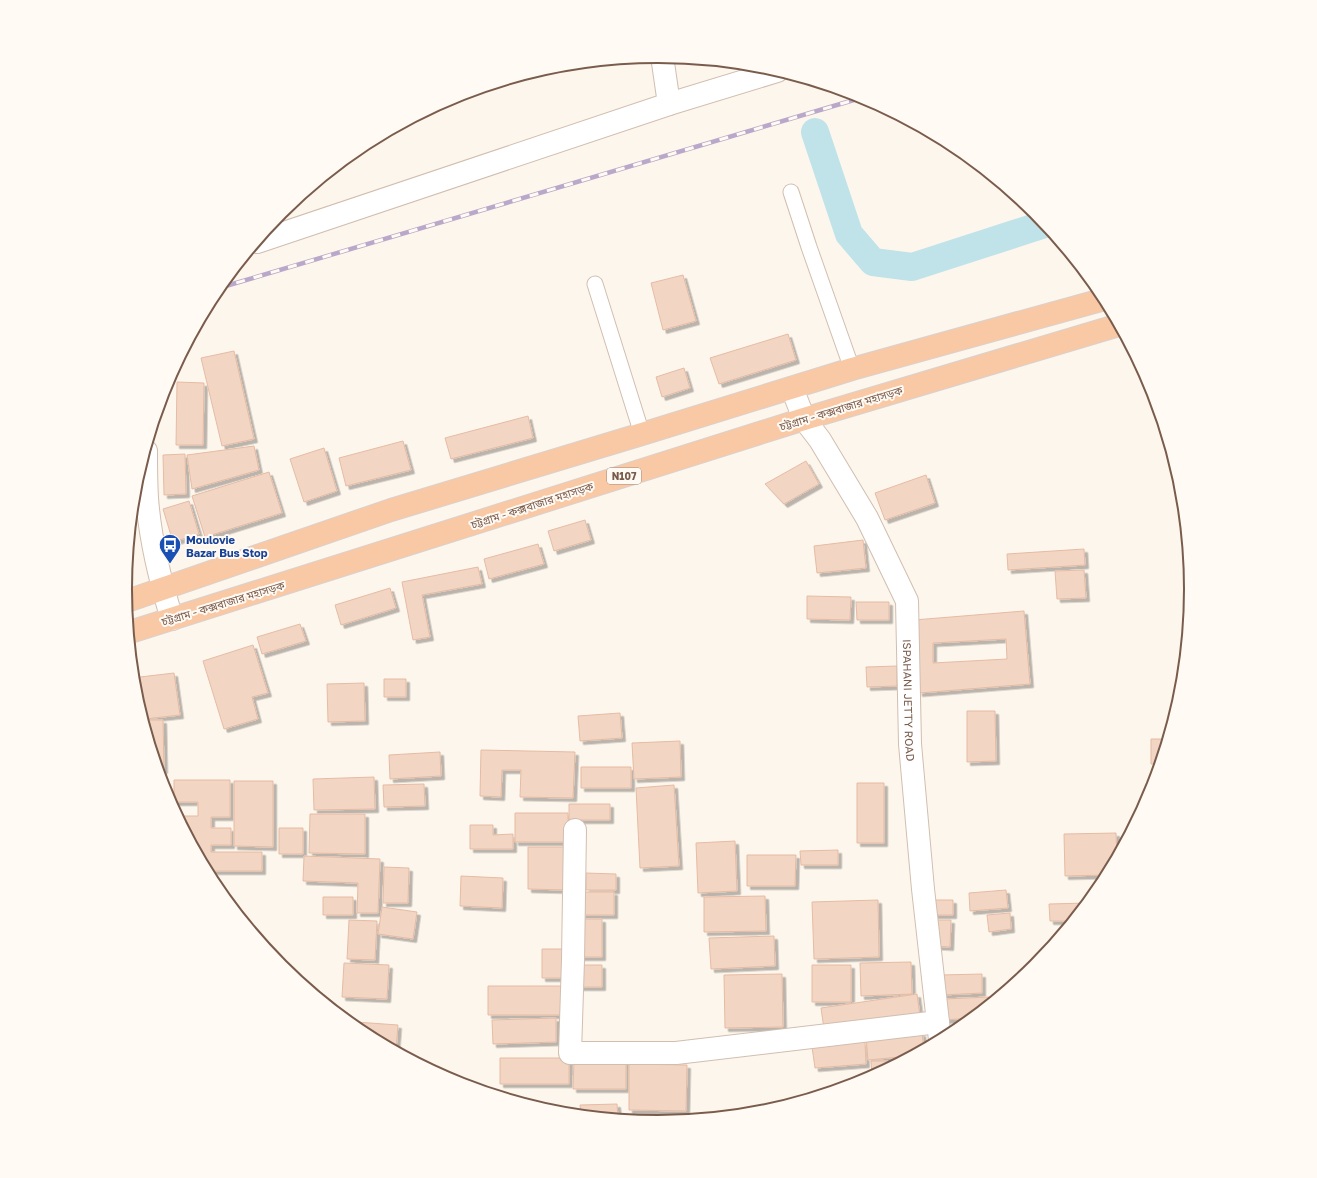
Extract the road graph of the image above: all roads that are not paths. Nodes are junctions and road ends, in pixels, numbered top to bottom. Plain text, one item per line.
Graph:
1 (663, 63) edge
2 (765, 74) edge
3 (669, 104) junction
4 (792, 192) dead end
5 (266, 239) edge
6 (595, 284) dead end
7 (1098, 301) edge
8 (1114, 326) edge
9 (852, 369) junction
10 (792, 388) junction
11 (804, 419) junction
12 (642, 434) junction
13 (146, 470) edge
14 (163, 588) junction
15 (133, 599) edge
16 (172, 619) junction
17 (135, 631) edge
18 (574, 830) dead end
19 (939, 1031) edge

1 - 3 street
2 - 3 street
3 - 5 street
4 - 9 lane
6 - 12 lane
7 - 9 highway
8 - 11 highway, চট্টগ্রাম - কক্সবাজার মহাসড়ক / N107
9 - 10 highway
10 - 11 street, ISPAHANI JETTY ROAD
10 - 12 highway
11 - 16 highway, চট্টগ্রাম - কক্সবাজার মহাসড়ক / N107
11 - 19 street, ISPAHANI JETTY ROAD
12 - 14 highway
13 - 14 street
14 - 15 highway
14 - 16 street
16 - 17 highway, চট্টগ্রাম - কক্সবাজার মহাসড়ক / N107
18 - 19 street

